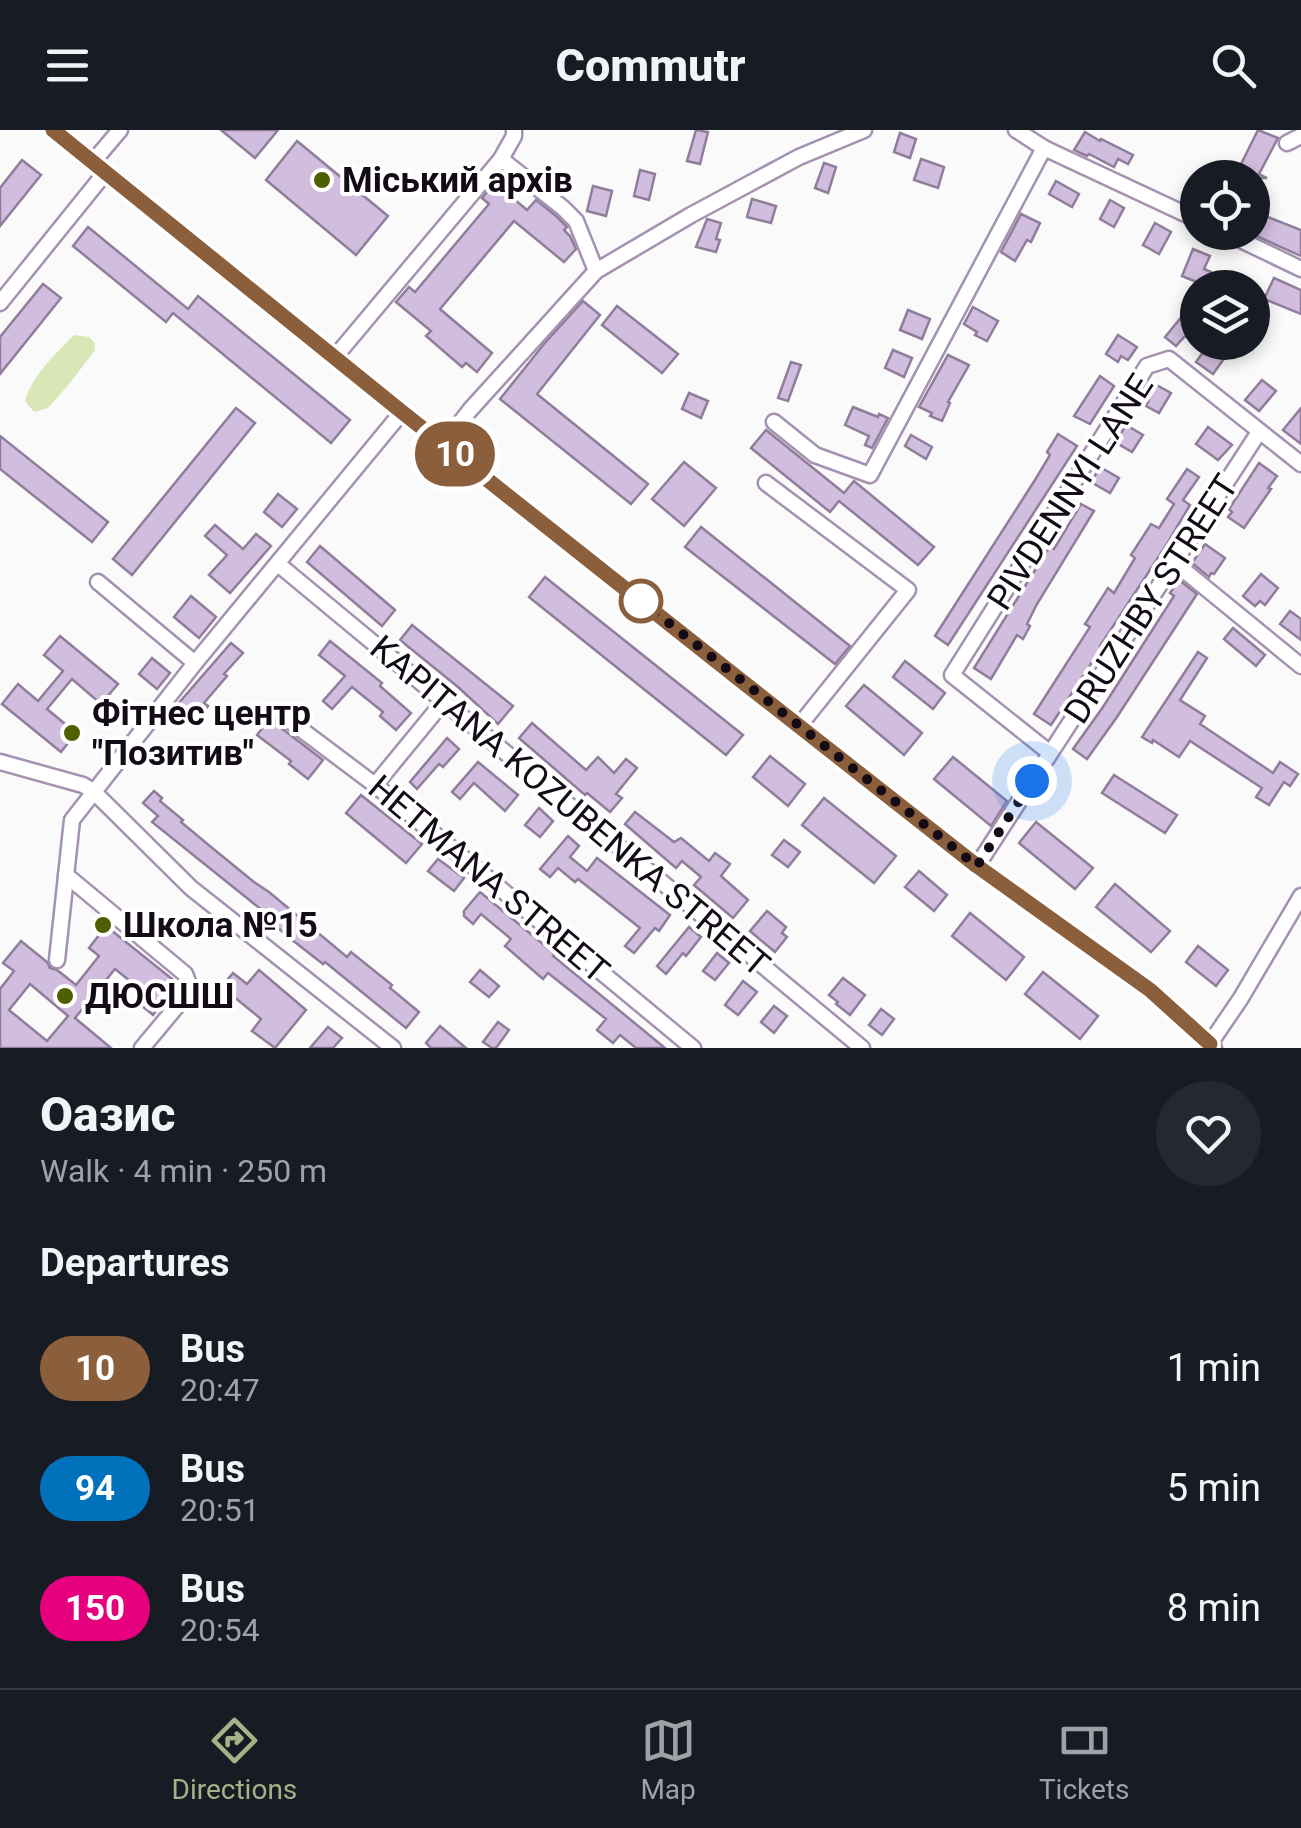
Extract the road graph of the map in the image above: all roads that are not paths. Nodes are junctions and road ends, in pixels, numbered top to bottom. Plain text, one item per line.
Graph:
1 (53, 130) edge
2 (120, 130) edge
3 (514, 130) edge
4 (864, 130) edge
5 (1016, 130) edge
6 (1044, 148) junction
7 (500, 160) junction
8 (99, 168) junction
9 (1180, 212) edge
10 (1261, 250) edge
11 (1301, 269) edge
12 (596, 270) junction
13 (0, 303) edge
14 (336, 357) junction
15 (402, 412) junction
16 (774, 422) dead end
17 (1259, 432) junction
18 (443, 445) junction
19 (1301, 464) edge
20 (766, 482) dead end
21 (1175, 563) junction
22 (278, 564) junction
23 (98, 582) dead end
24 (195, 662) junction
25 (1301, 666) edge
26 (444, 702) junction
27 (282, 714) dead end
28 (798, 726) junction
29 (1050, 753) junction
30 (0, 762) edge
31 (375, 785) junction
32 (93, 791) junction
33 (977, 866) junction
34 (66, 875) junction
35 (1301, 896) edge
36 (57, 960) dead end
37 (1210, 1047) edge
38 (142, 1048) edge
39 (393, 1048) edge
40 (693, 1048) edge
41 (862, 1048) edge

1 - 8 street
2 - 8 street
3 - 7 street
4 - 12 street
5 - 6 street
6 - 9 street
6 - 16 street
7 - 12 street
7 - 14 street
8 - 13 street
8 - 14 street
10 - 11 street
12 - 18 street
14 - 15 street
15 - 18 street
15 - 22 street
17 - 19 street, PIVDENNYI LANE
17 - 21 street, DRUZHBY STREET
17 - 29 street, PIVDENNYI LANE
18 - 28 street
20 - 28 street
21 - 25 street
21 - 29 street, DRUZHBY STREET
22 - 24 street
22 - 26 street, KAPITANA KOZUBENKA STREET
23 - 24 street
24 - 32 street
26 - 31 street
26 - 41 street, KAPITANA KOZUBENKA STREET
27 - 31 street, HETMANA STREET
28 - 33 street
29 - 33 street, DRUZHBY STREET
30 - 32 street
31 - 40 street, HETMANA STREET
32 - 34 street
32 - 39 street
33 - 37 street
34 - 36 street
34 - 38 street
35 - 37 street

